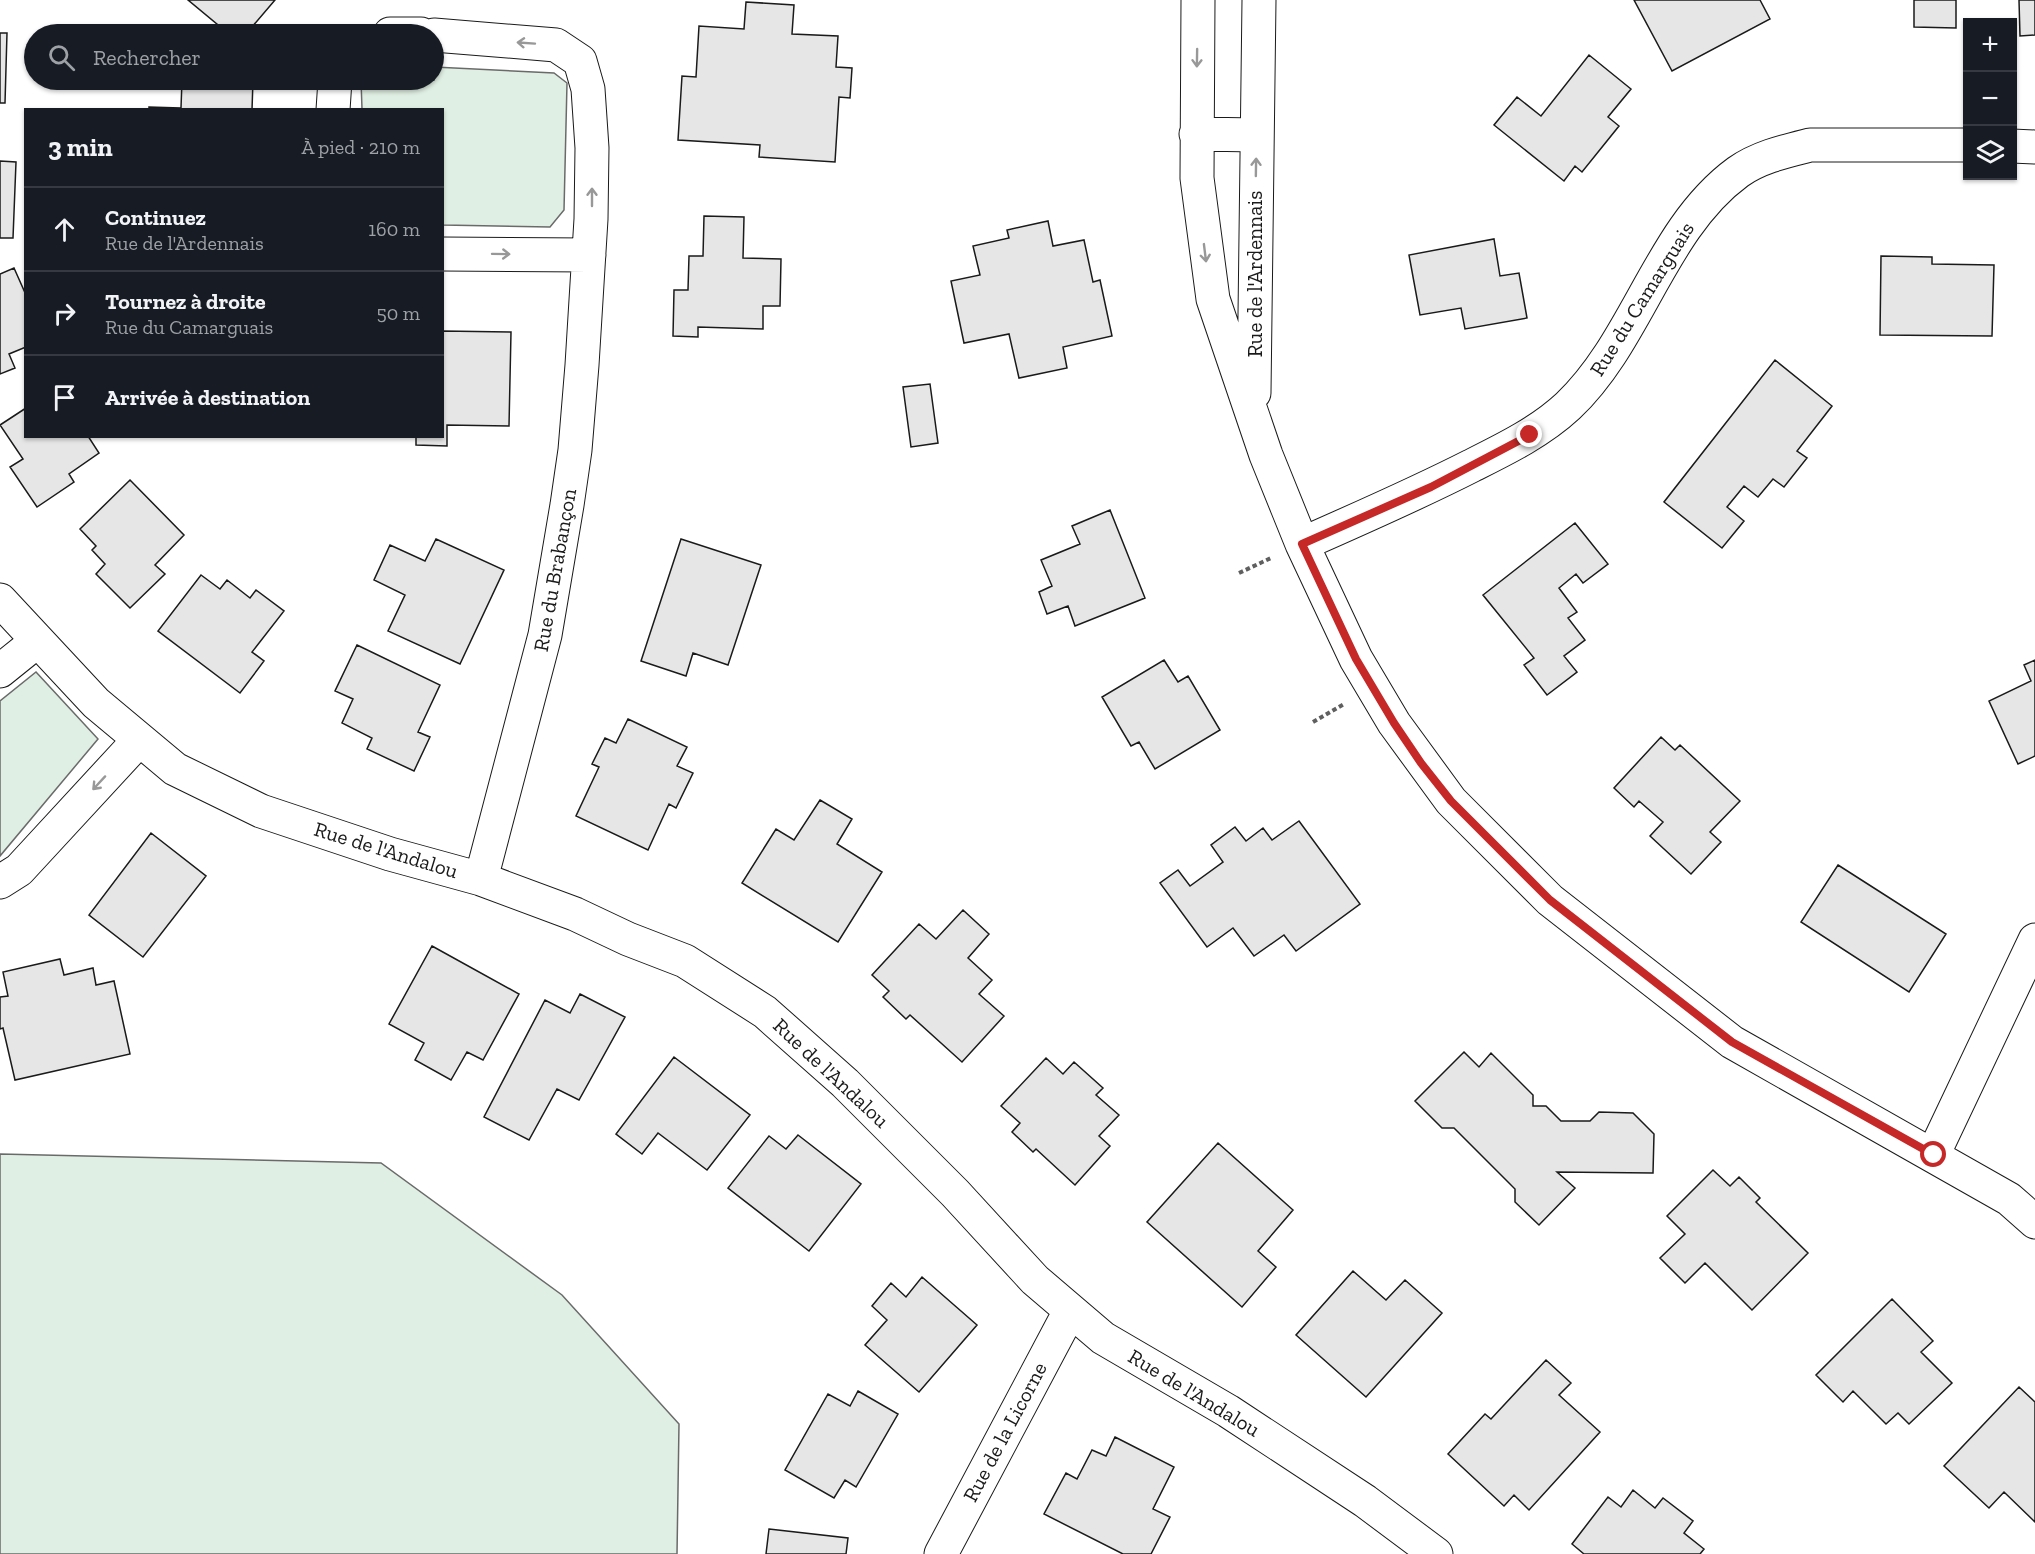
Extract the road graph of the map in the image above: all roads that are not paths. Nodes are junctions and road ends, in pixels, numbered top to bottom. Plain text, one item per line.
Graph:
1 (1198, 0) edge
2 (1259, 0) edge
3 (444, 37) edge
4 (334, 90) edge
5 (333, 108) edge
6 (1196, 134) junction
7 (1257, 135) junction
8 (1963, 145) edge
9 (2017, 146) edge
10 (2035, 147) edge
11 (444, 254) edge
12 (589, 255) junction
13 (1254, 413) junction
14 (1302, 544) junction
15 (0, 600) edge
16 (36, 642) junction
17 (0, 671) edge
18 (139, 740) junction
19 (481, 879) junction
20 (0, 882) edge
21 (2035, 940) edge
22 (1934, 1155) junction
23 (2035, 1222) edge
24 (1070, 1311) junction
25 (941, 1554) edge
26 (1436, 1554) edge

1 -> 6 street, Rue de l'Ardennais
2 - 7 street, Rue de l'Ardennais
12 -> 3 street, Rue du Brabançon
4 - 5 street
6 - 7 street
6 -> 13 street, Rue de l'Ardennais
13 -> 7 street, Rue de l'Ardennais
8 - 14 street, Rue du Camarguais
9 - 10 street
11 -> 12 street
12 - 19 street, Rue du Brabançon
13 - 14 street, Rue de l'Ardennais
14 - 22 street, Rue de l'Ardennais
15 - 16 street, Rue de l'Andalou
16 - 17 street
16 - 18 street, Rue de l'Andalou
18 - 19 street, Rue de l'Andalou
18 -> 20 street
19 - 24 street, Rue de l'Andalou
21 - 22 street
22 - 23 street, Rue de l'Ardennais
24 - 25 street, Rue de la Licorne
24 - 26 street, Rue de l'Andalou

